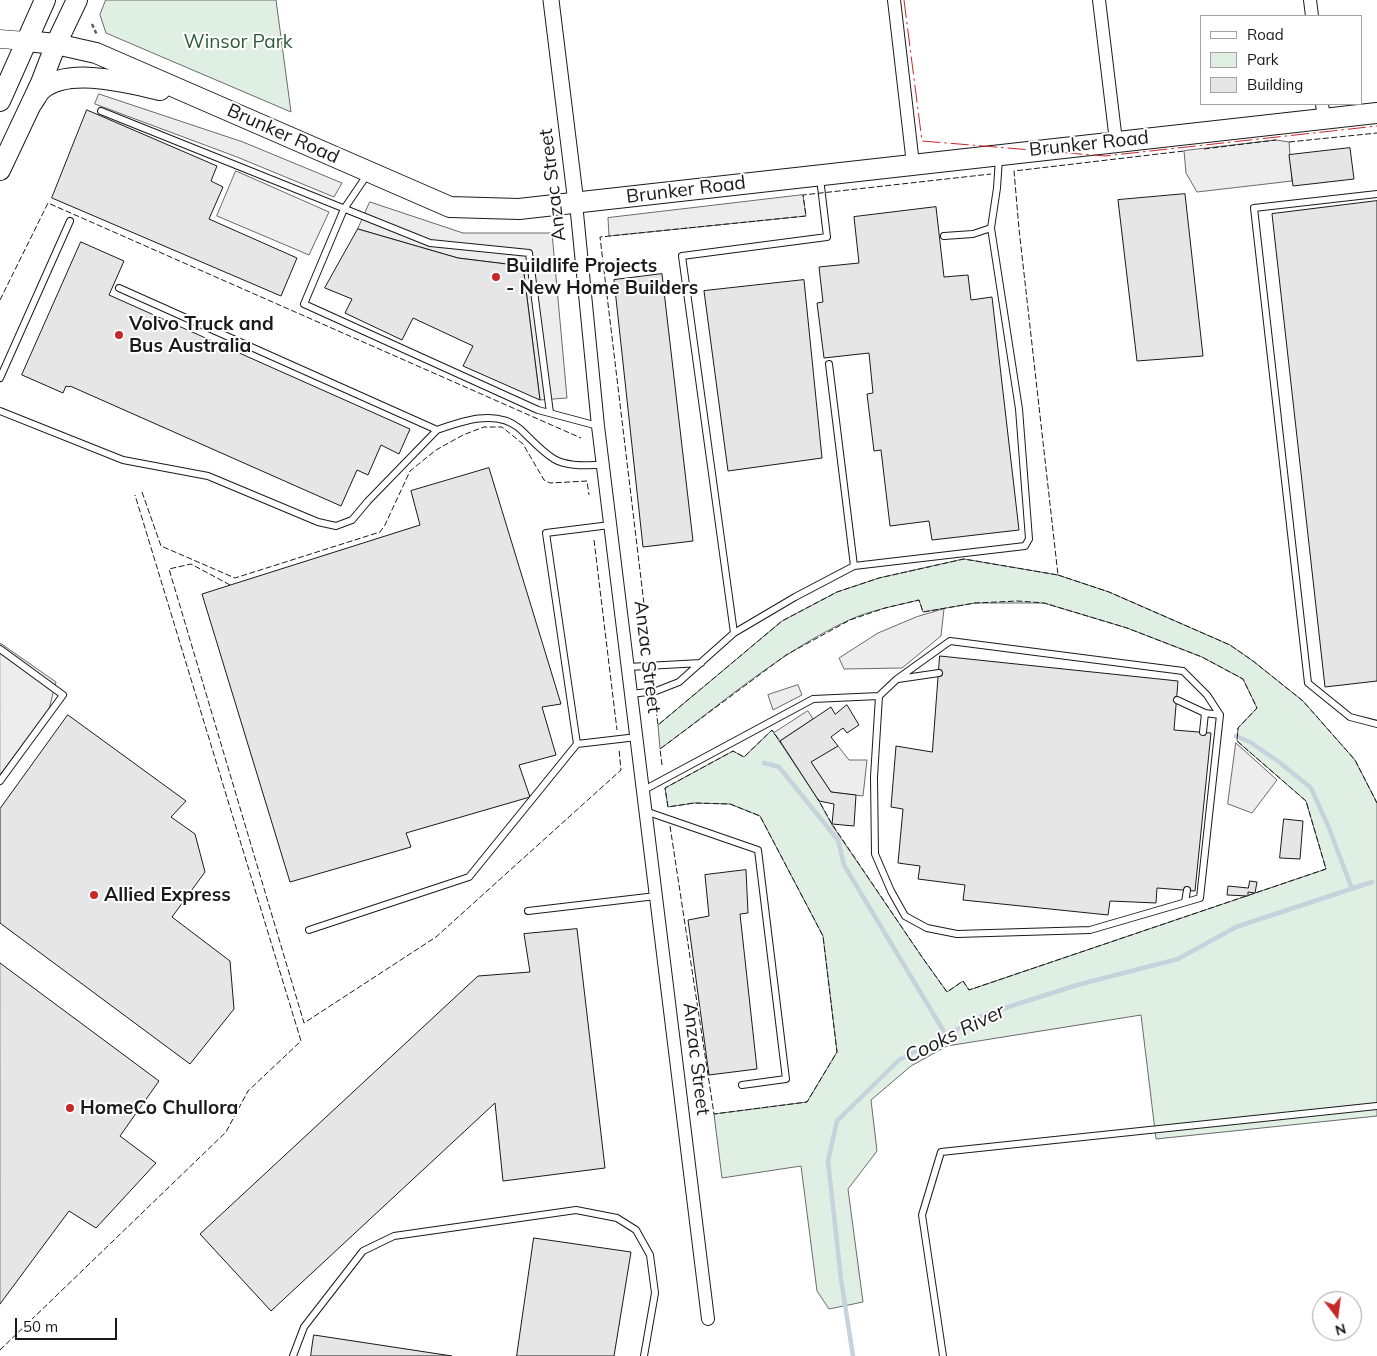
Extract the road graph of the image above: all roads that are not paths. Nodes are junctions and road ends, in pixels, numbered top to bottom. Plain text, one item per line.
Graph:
1 (45, 0) edge
2 (77, 0) edge
3 (551, 0) edge
4 (894, 0) edge
5 (1100, 0) edge
6 (1310, 0) edge
7 (1312, 15) edge
8 (0, 39) edge
9 (26, 41) junction
10 (56, 44) junction
11 (203, 99) junction
12 (0, 101) edge
13 (30, 107) junction
14 (101, 110) dead end
15 (1323, 111) edge
16 (1377, 113) edge
17 (1116, 142) junction
18 (1000, 154) junction
19 (913, 164) junction
20 (0, 170) edge
21 (369, 172) junction
22 (820, 175) junction
23 (1377, 194) edge
24 (576, 203) junction
25 (344, 209) junction
26 (70, 221) dead end
27 (991, 228) junction
28 (944, 236) dead end
29 (119, 288) dead end
30 (829, 364) dead end
31 (0, 378) edge
32 (0, 411) edge
33 (550, 413) junction
34 (598, 426) junction
35 (437, 430) junction
36 (603, 465) junction
37 (610, 525) junction
38 (854, 566) junction
39 (734, 633) junction
40 (0, 650) edge
41 (701, 663) junction
42 (628, 667) junction
43 (939, 673) dead end
44 (897, 679) junction
45 (631, 694) junction
46 (879, 696) junction
47 (1177, 700) dead end
48 (1205, 713) junction
49 (1220, 715) junction
50 (1377, 724) edge
51 (1203, 732) dead end
52 (637, 737) junction
53 (577, 744) junction
54 (0, 781) edge
55 (642, 790) junction
56 (645, 811) junction
57 (1187, 890) dead end
58 (656, 896) junction
59 (1186, 902) junction
60 (528, 911) dead end
61 (309, 930) dead end
62 (742, 1085) dead end
63 (1377, 1106) edge
64 (708, 1319) dead end
65 (292, 1356) edge
66 (644, 1356) edge
67 (943, 1356) edge

1 - 9 main road
2 - 10 main road
3 - 24 street, Anzac Street
4 - 19 street
5 - 17 street
6 - 7 street
8 - 9 main road
9 - 10 main road, Brunker Road
9 - 12 main road
10 - 11 main road, Brunker Road
10 - 13 main road
11 - 13 main road
11 - 21 main road, Brunker Road
13 - 20 main road
14 - 25 lane
15 - 16 main road, Brunker Road
15 - 17 main road, Brunker Road
17 - 18 main road, Brunker Road
18 - 19 main road, Brunker Road
18 - 27 lane
19 - 22 main road, Brunker Road
21 - 24 main road, Brunker Road
21 - 25 lane
22 - 24 main road, Brunker Road
22 - 39 lane
23 - 50 lane
24 - 34 street, Anzac Street
25 - 33 lane
25 - 33 lane
26 - 31 lane
27 - 28 lane
27 - 38 lane
29 - 35 lane
30 - 38 lane
32 - 35 lane
33 - 34 lane
34 - 36 street, Anzac Street
35 - 36 lane
36 - 37 street, Anzac Street
37 - 42 street, Anzac Street
37 - 53 lane
38 - 39 lane
39 - 41 lane
40 - 54 lane
41 - 42 lane
41 - 45 lane
42 - 45 street, Anzac Street
43 - 44 lane
44 - 46 lane
44 - 49 lane
45 - 52 street, Anzac Street
46 - 55 lane
46 - 59 lane
47 - 48 lane
48 - 49 lane
48 - 51 lane
49 - 59 lane
52 - 53 lane
52 - 55 street, Anzac Street
53 - 61 lane
55 - 56 street, Anzac Street
56 - 58 street, Anzac Street
56 - 62 lane
57 - 59 lane
58 - 60 lane
58 - 64 street, Anzac Street
63 - 67 lane
65 - 66 lane

